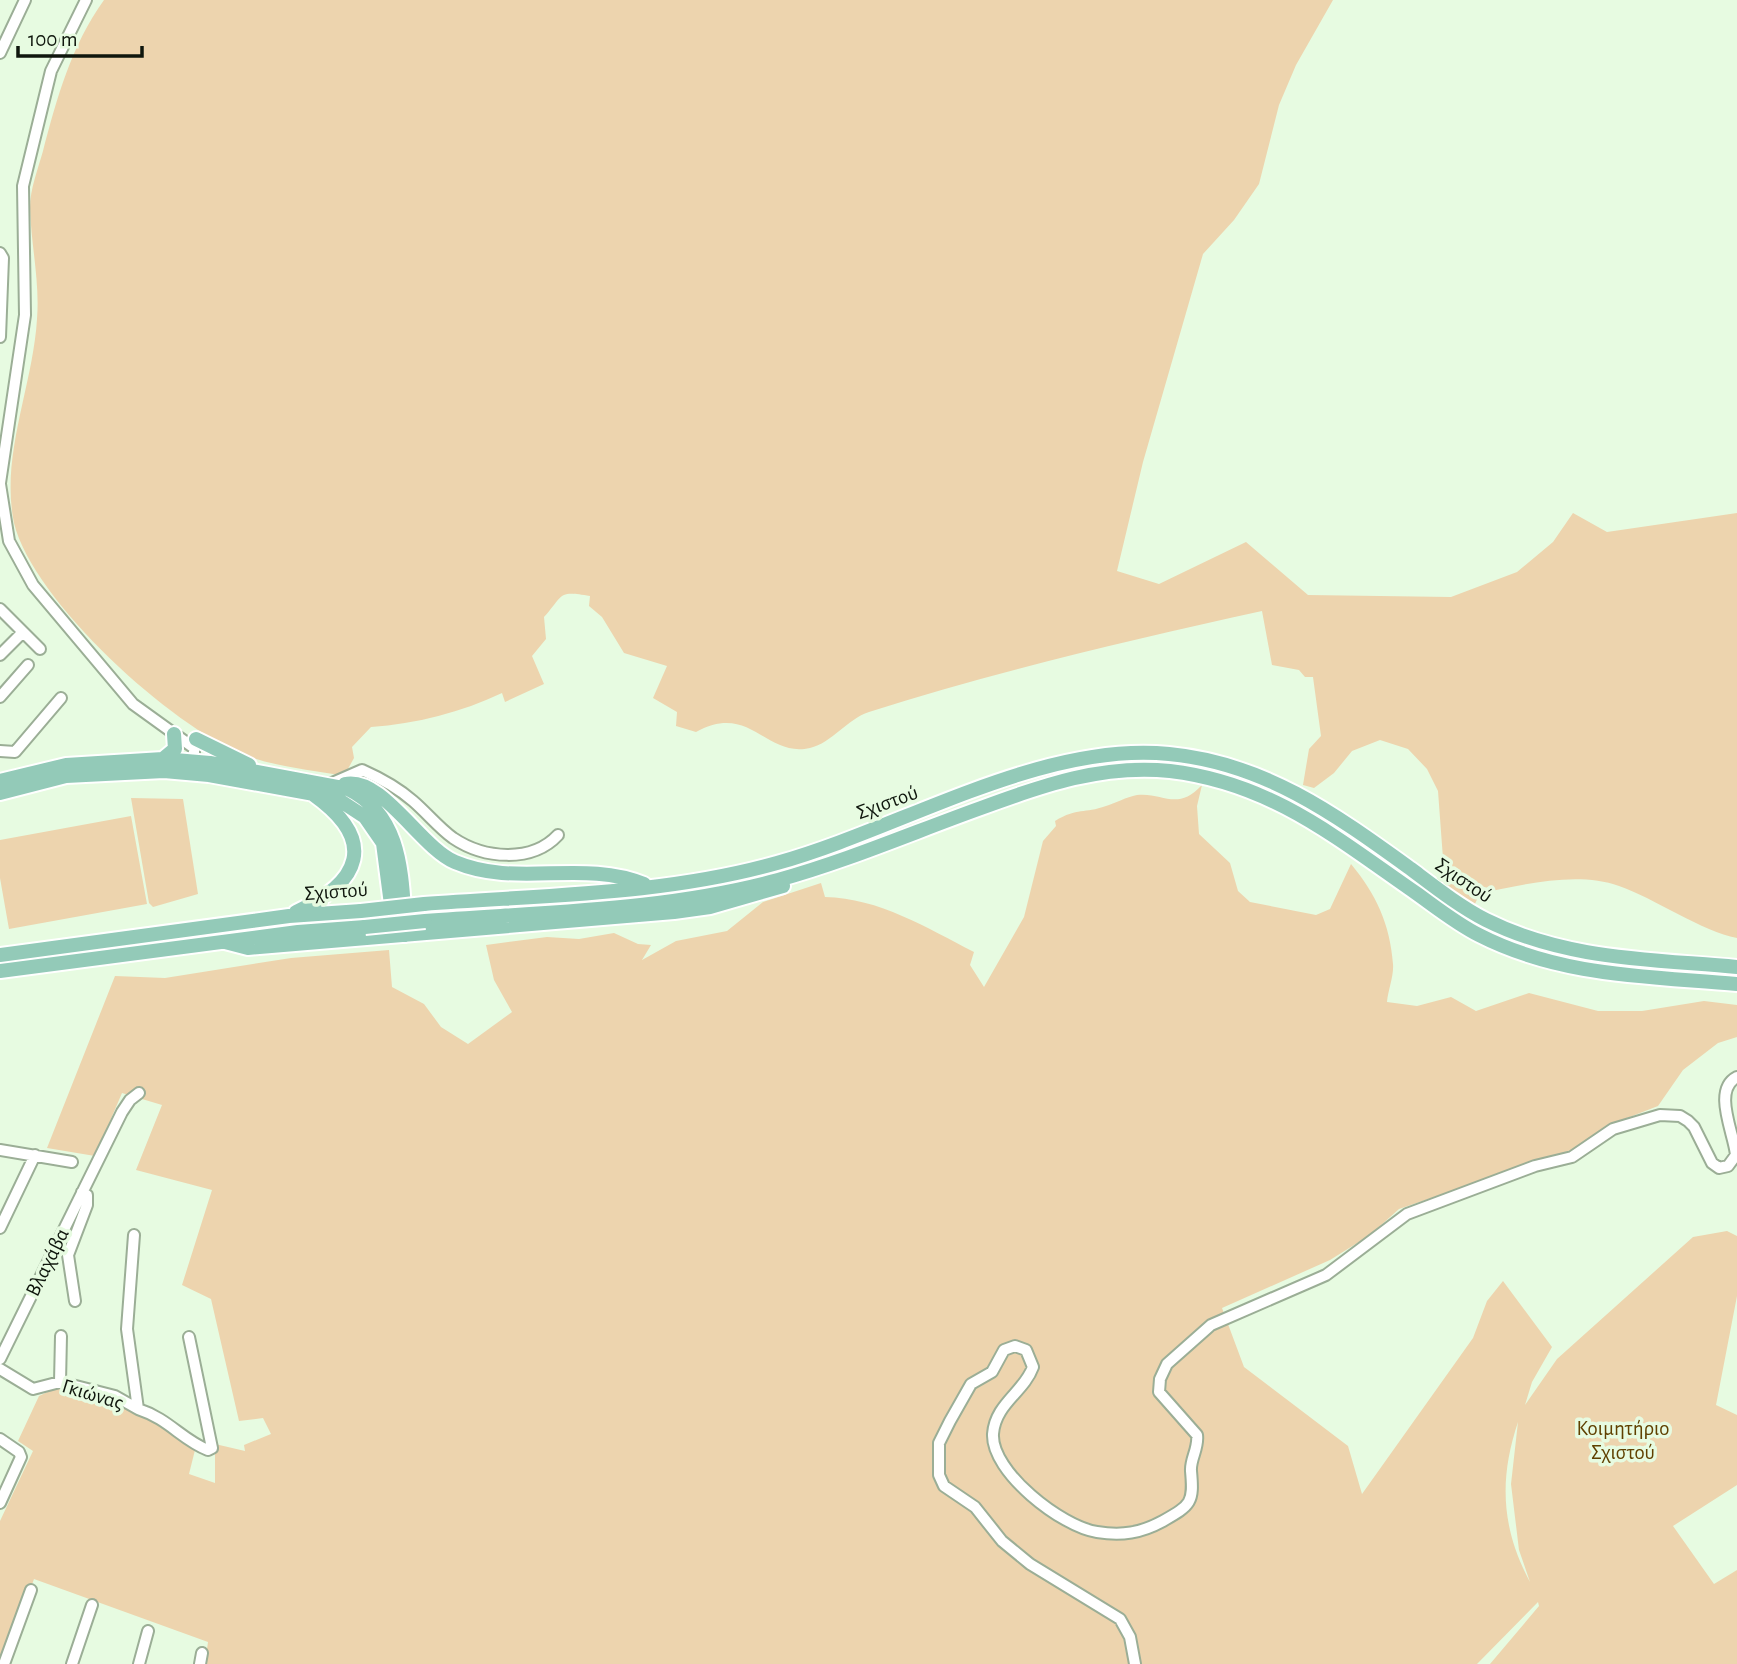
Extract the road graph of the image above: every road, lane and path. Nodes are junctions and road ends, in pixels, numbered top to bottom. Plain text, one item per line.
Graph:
1 (25, 0) edge
2 (86, 0) edge
3 (0, 53) edge
4 (0, 253) edge
5 (0, 337) edge
6 (0, 484) edge
7 (0, 609) edge
8 (23, 632) junction
9 (40, 649) dead end
10 (0, 655) edge
11 (28, 665) dead end
12 (0, 697) edge
13 (61, 698) dead end
14 (169, 730) junction
15 (196, 739) junction
16 (0, 751) edge
17 (163, 759) junction
18 (194, 761) junction
19 (210, 763) junction
20 (270, 774) junction
21 (0, 781) edge
22 (335, 785) junction
23 (310, 792) junction
24 (0, 793) edge
25 (558, 835) dead end
26 (809, 871) junction
27 (649, 886) junction
28 (289, 916) junction
29 (401, 936) junction
30 (225, 942) junction
31 (0, 955) edge
32 (1737, 967) edge
33 (0, 971) edge
34 (1737, 984) edge
35 (1737, 1077) edge
36 (139, 1093) dead end
37 (0, 1150) edge
38 (35, 1155) junction
39 (72, 1162) dead end
40 (82, 1192) junction
41 (0, 1228) edge
42 (134, 1235) dead end
43 (75, 1301) dead end
44 (61, 1336) dead end
45 (189, 1337) dead end
46 (0, 1359) edge
47 (0, 1369) edge
48 (60, 1382) junction
49 (138, 1409) junction
50 (0, 1439) edge
51 (0, 1503) edge
52 (30, 1590) dead end
53 (92, 1605) dead end
54 (148, 1631) dead end
55 (4, 1664) edge
56 (72, 1664) edge
57 (139, 1664) edge
58 (1135, 1664) edge

1 - 3 street
2 - 6 street
4 - 5 street
6 - 14 street
7 - 8 street
8 - 9 street
8 - 10 street
11 - 12 street
13 - 16 street
14 - 15 street
14 - 17 main road
14 - 18 street
15 - 19 street
15 - 20 main road
17 - 18 main road
17 - 21 main road
18 - 19 main road
19 - 20 main road
20 - 22 main road
22 - 25 street
22 - 27 main road
22 - 29 main road
23 - 24 main road
23 - 28 main road
23 - 29 main road
26 - 29 main road
26 - 30 main road, Σχιστού, bridge
26 - 34 main road, Σχιστού
27 - 28 main road, Σχιστού, bridge
27 - 32 main road, Σχιστού
28 - 31 main road, Σχιστού
29 - 30 main road
30 - 33 main road, Σχιστού
35 - 58 street
36 - 40 street, Βλαχάβα
37 - 38 street
38 - 39 street
38 - 41 street
40 - 43 street
40 - 46 street, Βλαχάβα
42 - 49 street, Γκιώνας
44 - 48 street
45 - 49 street
47 - 48 street, Γκιώνας
48 - 49 street, Γκιώνας
50 - 51 street
52 - 55 street
53 - 56 street
54 - 57 street

